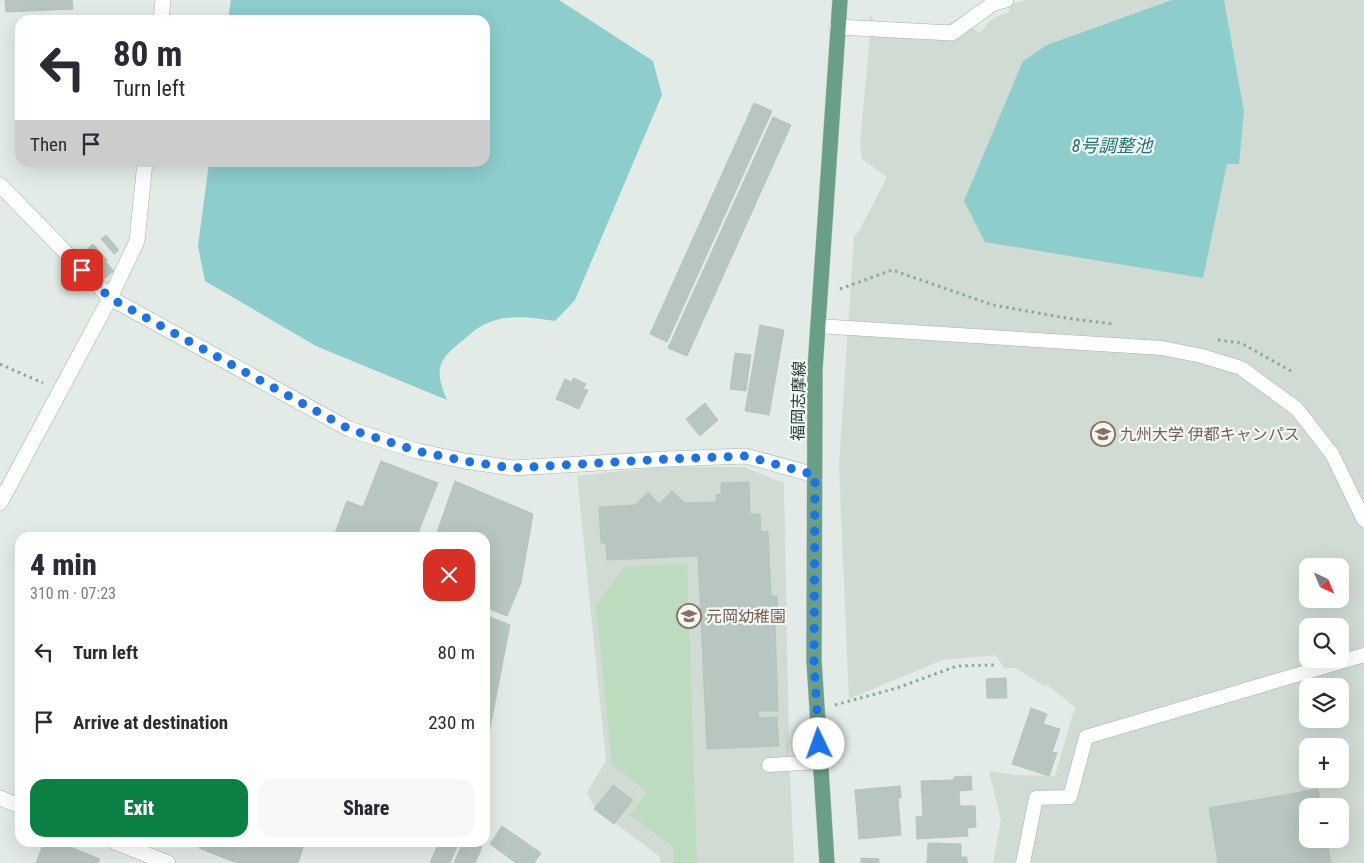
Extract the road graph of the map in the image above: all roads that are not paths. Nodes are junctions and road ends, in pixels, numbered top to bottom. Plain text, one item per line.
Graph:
1 (163, 0) edge
2 (840, 0) edge
3 (1006, 0) edge
4 (162, 15) edge
5 (837, 27) junction
6 (144, 167) edge
7 (0, 185) edge
8 (110, 298) junction
9 (818, 326) junction
10 (815, 475) junction
11 (0, 503) edge
12 (1364, 520) edge
13 (1364, 656) edge
14 (820, 762) junction
15 (769, 765) dead end
16 (0, 798) edge
17 (15, 804) edge
18 (128, 847) edge
19 (168, 863) edge
20 (827, 863) edge
21 (1022, 863) edge

1 - 4 street
2 - 5 main road, 福岡志摩線
3 - 5 street
5 - 9 main road, 福岡志摩線
6 - 8 street
7 - 8 street
8 - 10 street
8 - 11 street
9 - 10 main road, 福岡志摩線
9 - 12 lane
10 - 14 main road, 福岡志摩線
13 - 21 lane
14 - 15 lane
14 - 20 main road, 福岡志摩線
16 - 17 street
18 - 19 street

